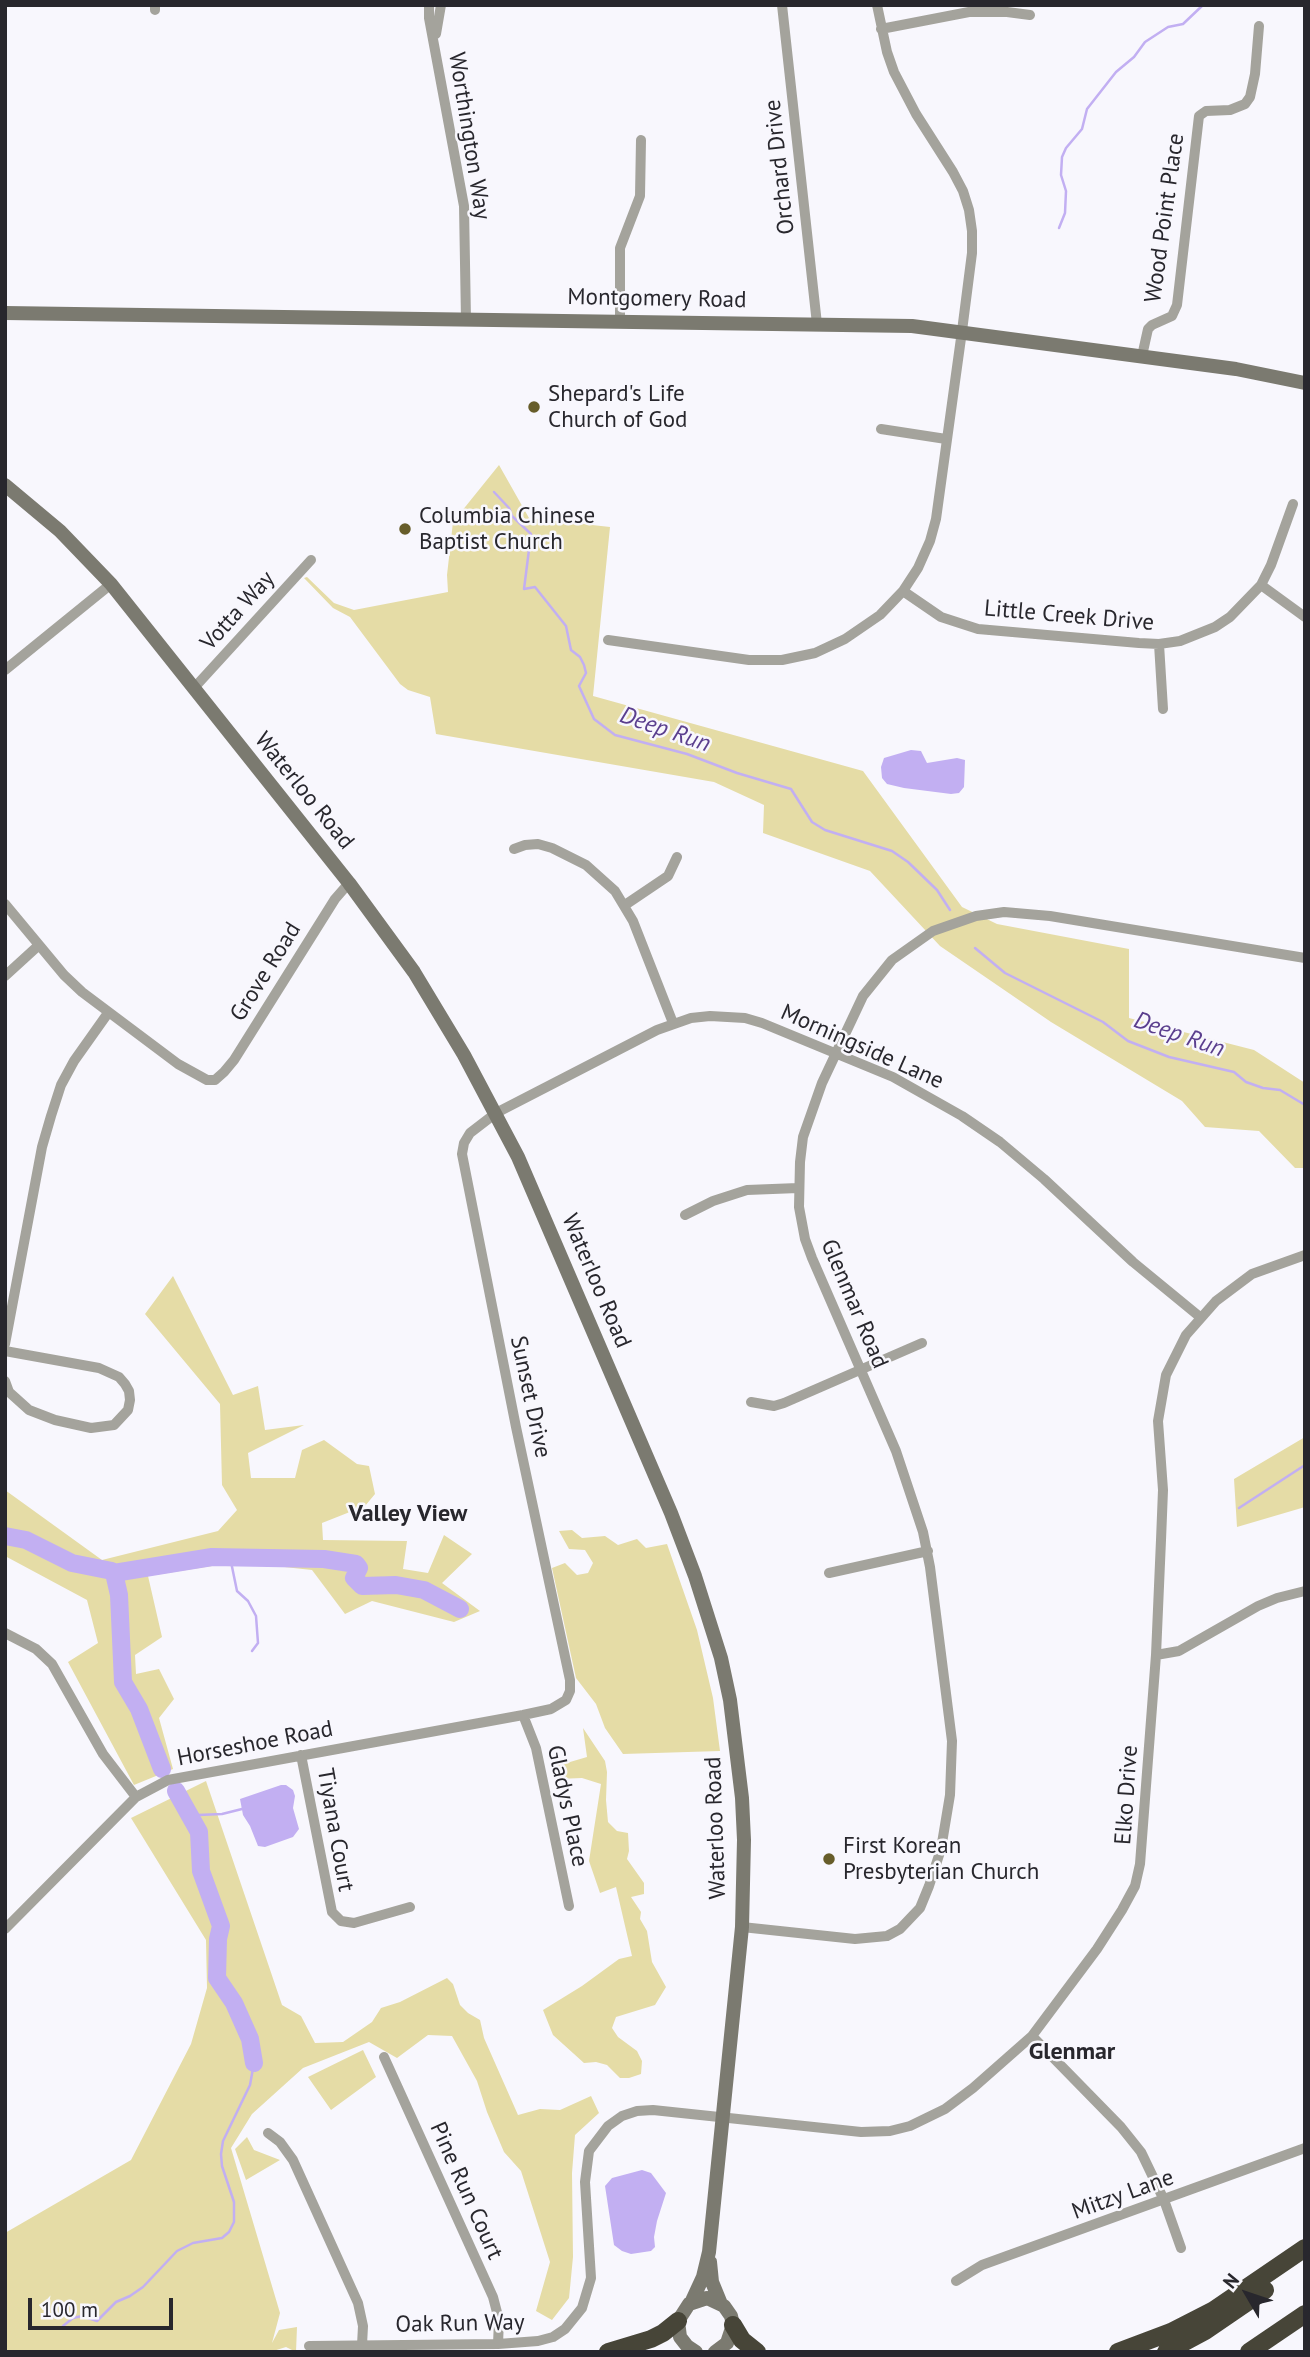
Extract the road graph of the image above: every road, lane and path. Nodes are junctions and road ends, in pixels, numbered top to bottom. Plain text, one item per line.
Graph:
1 (429, 5) edge
2 (441, 5) edge
3 (782, 5) edge
4 (877, 5) edge
5 (1030, 16) dead end
6 (1259, 26) dead end
7 (881, 29) junction
8 (435, 42) junction
9 (641, 140) dead end
10 (5, 313) edge
11 (466, 320) junction
12 (620, 322) junction
13 (817, 324) junction
14 (962, 331) junction
15 (1142, 356) junction
16 (1305, 383) edge
17 (881, 429) dead end
18 (946, 439) junction
19 (5, 485) edge
20 (1293, 504) dead end
21 (311, 560) dead end
22 (111, 584) junction
23 (1261, 585) junction
24 (903, 591) junction
25 (1305, 617) edge
26 (608, 640) dead end
27 (1159, 644) junction
28 (5, 670) edge
29 (194, 688) junction
30 (1163, 709) dead end
31 (514, 849) dead end
32 (677, 857) dead end
33 (349, 883) junction
34 (5, 904) edge
35 (625, 905) junction
36 (40, 945) junction
37 (1305, 958) edge
38 (5, 976) edge
39 (108, 1013) junction
40 (673, 1023) junction
41 (835, 1053) junction
42 (496, 1113) junction
43 (798, 1188) junction
44 (685, 1215) dead end
45 (1305, 1255) edge
46 (1200, 1317) junction
47 (922, 1343) dead end
48 (5, 1344) edge
49 (5, 1351) edge
50 (861, 1369) junction
51 (5, 1381) edge
52 (751, 1402) dead end
53 (928, 1550) junction
54 (829, 1573) dead end
55 (1305, 1591) edge
56 (5, 1633) edge
57 (1156, 1655) junction
58 (566, 1700) joint
59 (523, 1715) junction
60 (301, 1755) junction
61 (136, 1797) junction
62 (569, 1906) dead end
63 (410, 1907) dead end
64 (742, 1927) junction
65 (5, 1929) edge
66 (1032, 2036) junction
67 (384, 2057) dead end
68 (723, 2116) junction
69 (268, 2133) dead end
70 (1305, 2148) edge
71 (1164, 2200) junction
72 (1181, 2248) dead end
73 (1305, 2248) edge
74 (709, 2252) junction
75 (1305, 2261) edge
76 (956, 2281) dead end
77 (691, 2303) junction
78 (721, 2304) junction
79 (1305, 2314) edge
80 (678, 2320) junction
81 (733, 2325) junction
82 (498, 2344) junction
83 (362, 2345) junction
84 (309, 2346) dead end
85 (608, 2352) edge
86 (696, 2352) edge
87 (715, 2352) edge
88 (757, 2352) edge
89 (1118, 2352) edge
90 (1166, 2352) edge
91 (1249, 2352) edge

1 - 8 street, Worthington Way
2 - 8 street, Worthington Way
3 - 13 street, Orchard Drive
4 - 7 street
5 - 7 street
6 - 15 street, Wood Point Place
7 - 14 street
8 - 11 street, Worthington Way
9 - 12 street
10 - 11 main road, Montgomery Road
11 - 12 main road, Montgomery Road
12 - 13 main road, Montgomery Road
13 - 14 main road, Montgomery Road
14 - 15 main road, Montgomery Road
14 - 18 street
15 - 16 main road, Montgomery Road
17 - 18 street
18 - 24 street
19 - 22 main road, Waterloo Road
20 - 23 street, Little Creek Drive
21 - 29 street, Votta Way
22 - 28 street
22 - 29 main road, Waterloo Road
23 - 25 street
23 - 27 street, Little Creek Drive
24 - 26 street
24 - 27 street, Little Creek Drive
27 - 30 street
29 - 33 main road, Waterloo Road
31 - 35 street
32 - 35 street
33 - 39 street, Grove Road
33 - 42 main road, Waterloo Road
34 - 36 street
35 - 40 street
36 - 38 street
36 - 39 street
37 - 41 street, Glenmar Road
39 - 48 street
40 - 41 street, Morningside Lane
40 - 42 street, Morningside Lane
41 - 43 street, Glenmar Road
41 - 46 street, Morningside Lane
42 - 58 street, Sunset Drive
42 - 64 main road, Waterloo Road
43 - 44 street
43 - 50 street, Glenmar Road
45 - 46 street, Elko Drive
46 - 57 street, Elko Drive
47 - 50 street
49 - 51 street
50 - 52 street
50 - 53 street, Glenmar Road
53 - 54 street
53 - 64 street, Glenmar Road
55 - 57 street
56 - 61 street
57 - 66 street, Elko Drive
58 - 59 street, Horseshoe Road
59 - 60 street, Horseshoe Road
59 - 62 street, Gladys Place
60 - 61 street, Horseshoe Road
60 - 63 street, Tiyana Court
61 - 65 street, Horseshoe Road
64 - 68 main road, Waterloo Road
66 - 68 street, Elko Drive
66 - 71 street
67 - 82 street, Pine Run Court
68 - 74 main road, Waterloo Road
68 - 82 street, Oak Run Way
69 - 83 street
70 - 71 street, Mitzy Lane
71 - 72 street
71 - 76 street, Mitzy Lane
73 - 89 highway
74 - 77 main road, Waterloo Road
74 - 78 main road, Waterloo Road
75 - 90 highway
77 - 78 main road
77 - 80 main road, Waterloo Road
78 - 81 main road, Waterloo Road
79 - 91 highway
80 - 85 highway
80 - 86 main road
81 - 87 main road
81 - 88 highway
82 - 83 street, Oak Run Way
83 - 84 street, Oak Run Way

